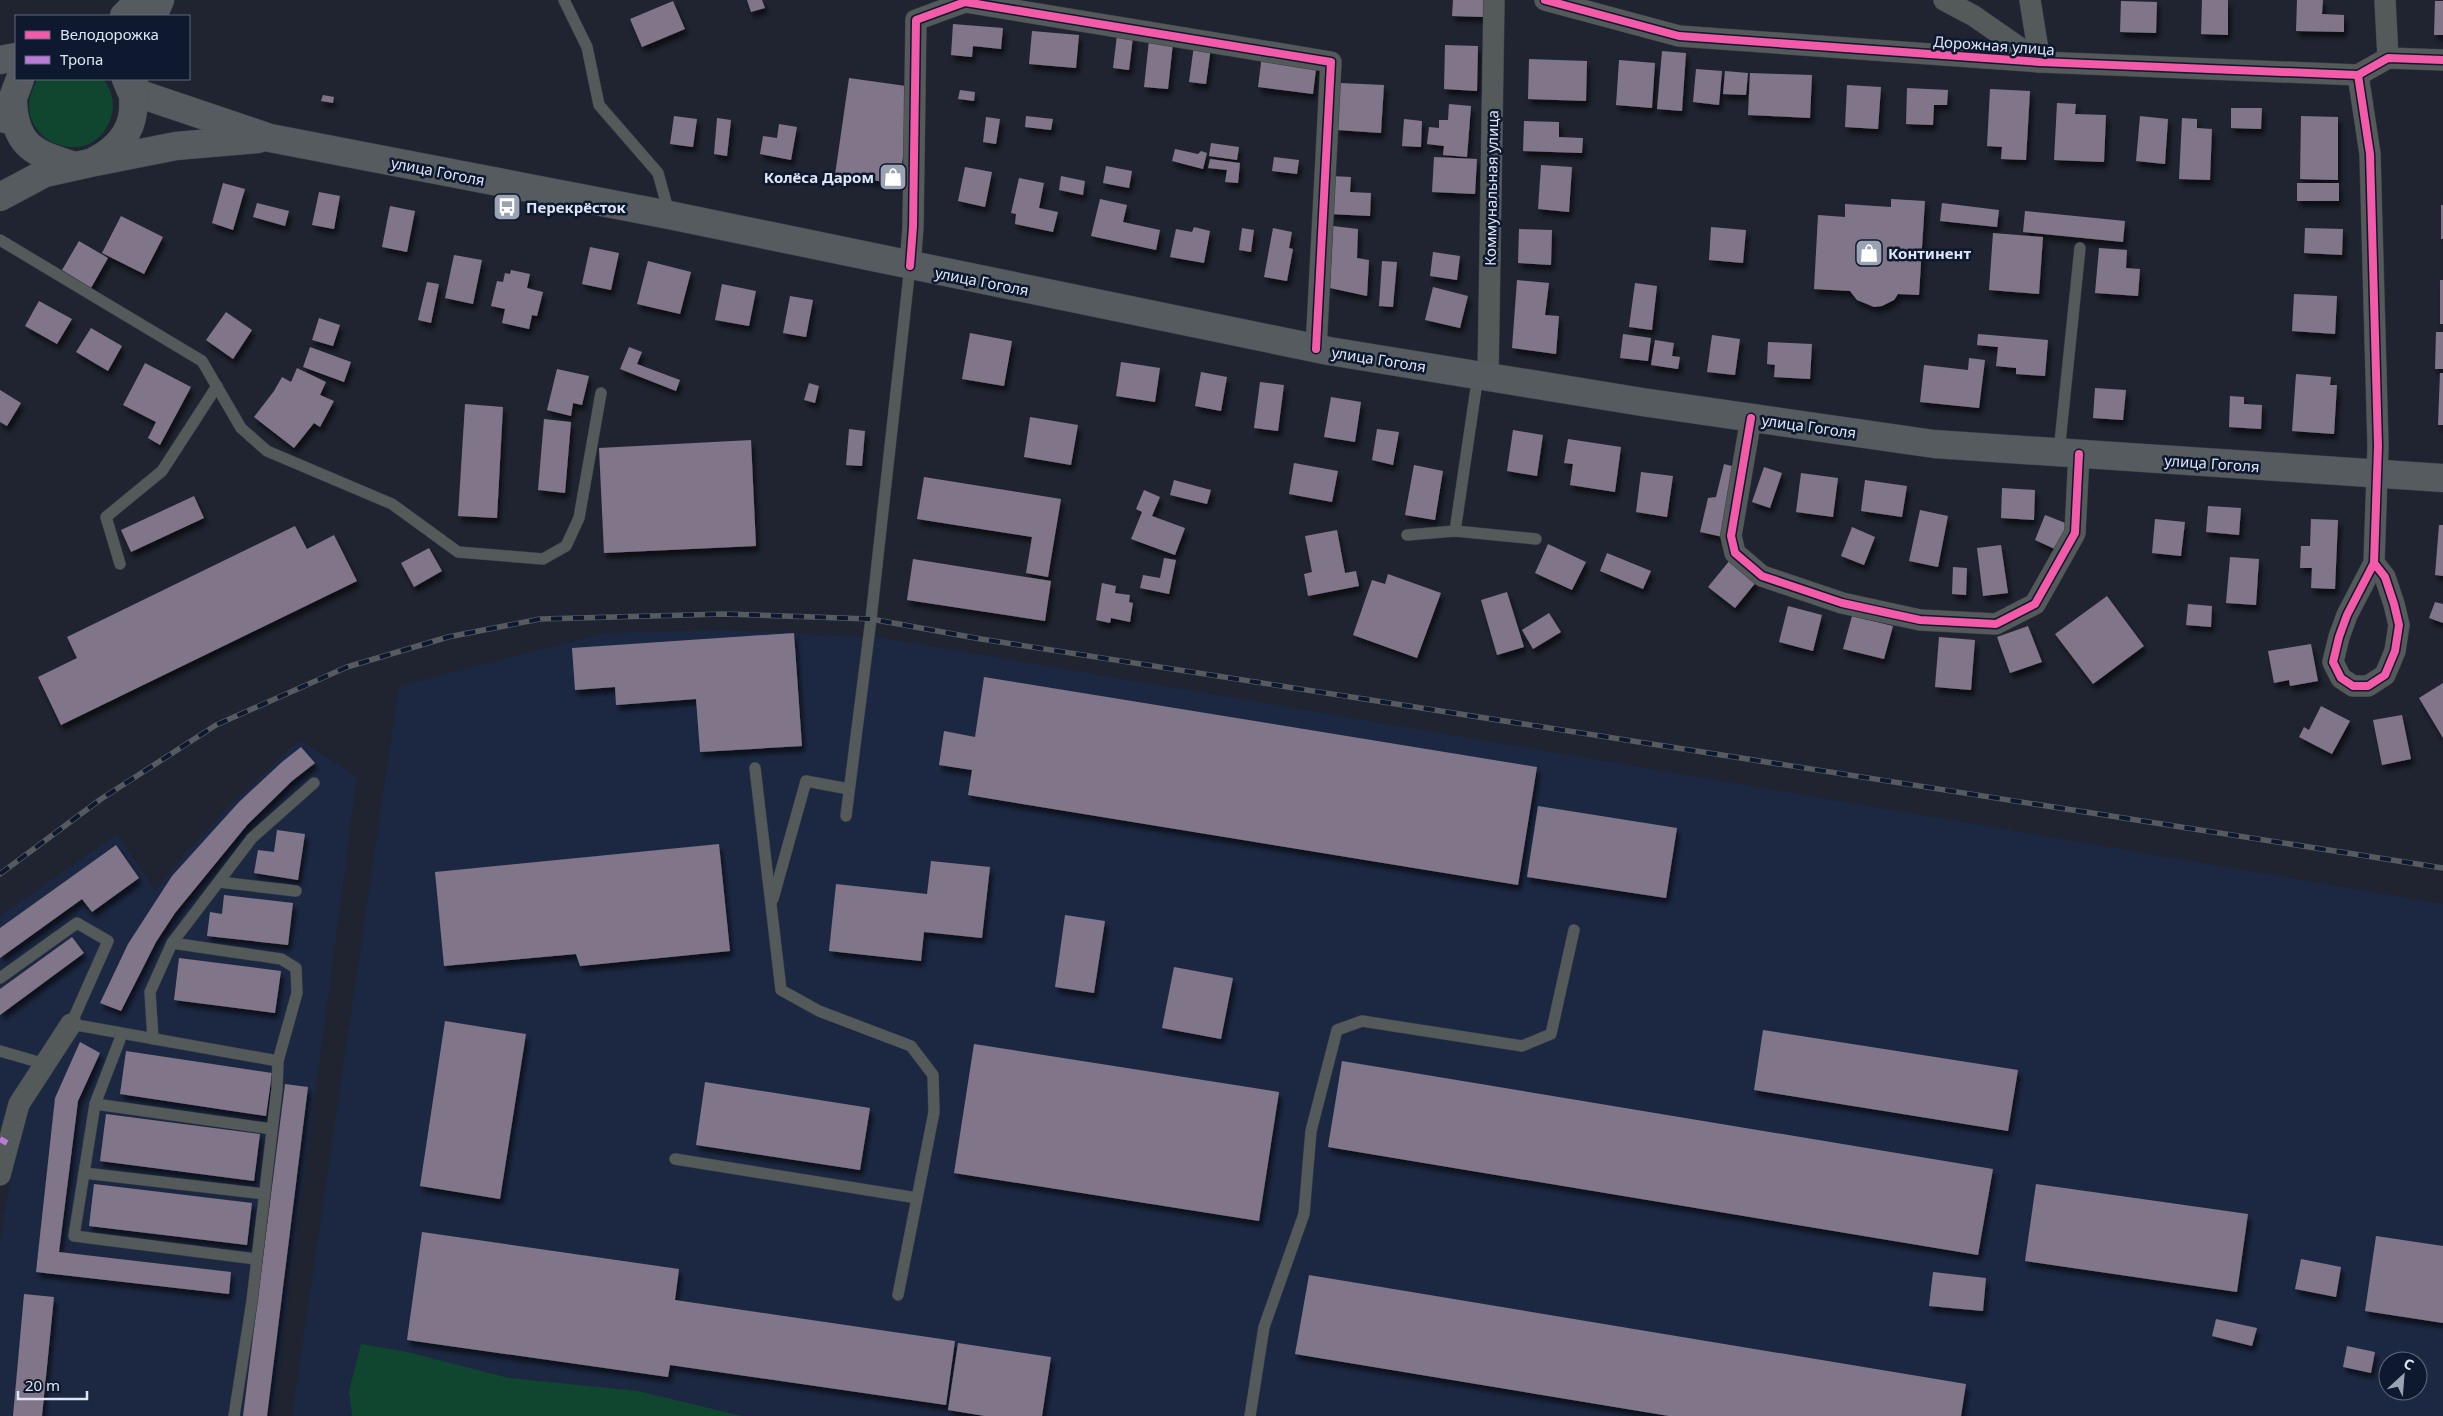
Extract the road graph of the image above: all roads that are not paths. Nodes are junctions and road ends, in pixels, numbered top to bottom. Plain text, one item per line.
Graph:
1 (140, 0) edge
2 (160, 0) edge
3 (564, 0) edge
4 (1494, 0) edge
5 (1544, 0) edge
6 (1944, 0) edge
7 (2030, 0) edge
8 (2385, 0) edge
9 (125, 15) edge
10 (153, 15) edge
11 (15, 57) edge
12 (2388, 58) junction
13 (0, 60) edge
14 (2443, 60) edge
15 (2040, 62) junction
16 (2358, 75) junction
17 (131, 83) edge
18 (10, 116) edge
19 (270, 138) junction
20 (83, 164) junction
21 (0, 197) edge
22 (669, 215) junction
23 (0, 240) edge
24 (2080, 248) dead end
25 (910, 266) junction
26 (1316, 348) junction
27 (1483, 376) junction
28 (217, 386) junction
29 (601, 393) dead end
30 (1751, 418) junction
31 (2069, 453) junction
32 (2378, 474) junction
33 (2443, 478) edge
34 (1455, 531) junction
35 (1407, 535) dead end
36 (1536, 539) dead end
37 (2374, 563) junction
38 (120, 564) dead end
39 (754, 768) dead end
40 (314, 783) dead end
41 (849, 789) junction
42 (846, 816) dead end
43 (219, 882) junction
44 (296, 891) dead end
45 (771, 905) junction
46 (1574, 930) dead end
47 (172, 943) junction
48 (0, 978) edge
49 (71, 1024) junction
50 (122, 1034) junction
51 (153, 1040) junction
52 (0, 1051) edge
53 (278, 1061) junction
54 (45, 1064) junction
55 (95, 1104) junction
56 (272, 1129) junction
57 (674, 1159) dead end
58 (84, 1173) junction
59 (0, 1175) edge
60 (264, 1194) junction
61 (917, 1198) junction
62 (256, 1259) junction
63 (898, 1295) dead end
64 (234, 1416) edge
65 (1250, 1416) edge

1 - 9 main road
2 - 10 main road
3 - 22 lane
4 - 27 street, Коммунальная улица
5 - 15 street, Дорожная улица
6 - 15 street
7 - 15 street
8 - 12 street
11 - 13 main road
12 - 14 street
12 - 16 street
15 - 16 street, Дорожная улица
16 - 32 street
17 - 19 main road, улица Гоголя
17 - 20 main road
18 - 20 main road, улица Гоголя
19 - 20 main road, улица Гоголя
19 - 22 main road, улица Гоголя
20 - 21 main road
22 - 25 main road, улица Гоголя
23 - 28 lane
24 - 31 lane
25 - 26 main road, улица Гоголя
25 - 26 street
25 - 41 lane
26 - 27 main road, улица Гоголя
27 - 30 main road, улица Гоголя
27 - 34 lane
28 - 29 lane
28 - 38 lane
30 - 31 main road, улица Гоголя
30 - 31 street
31 - 32 main road, улица Гоголя
32 - 33 main road, улица Гоголя
32 - 37 street
34 - 35 lane
34 - 36 lane
37 - 37 street
39 - 45 lane
40 - 43 lane
41 - 42 lane
41 - 45 lane
43 - 44 lane
43 - 47 lane
45 - 61 lane
46 - 65 lane
47 - 51 lane
47 - 53 lane
48 - 49 lane
49 - 50 lane
49 - 54 street
50 - 51 lane
50 - 55 lane
51 - 53 lane
52 - 54 lane
53 - 56 lane
54 - 59 street
55 - 56 lane
55 - 58 lane
56 - 60 lane
57 - 61 lane
58 - 60 lane
58 - 62 lane
60 - 62 lane
61 - 63 lane
62 - 64 lane

